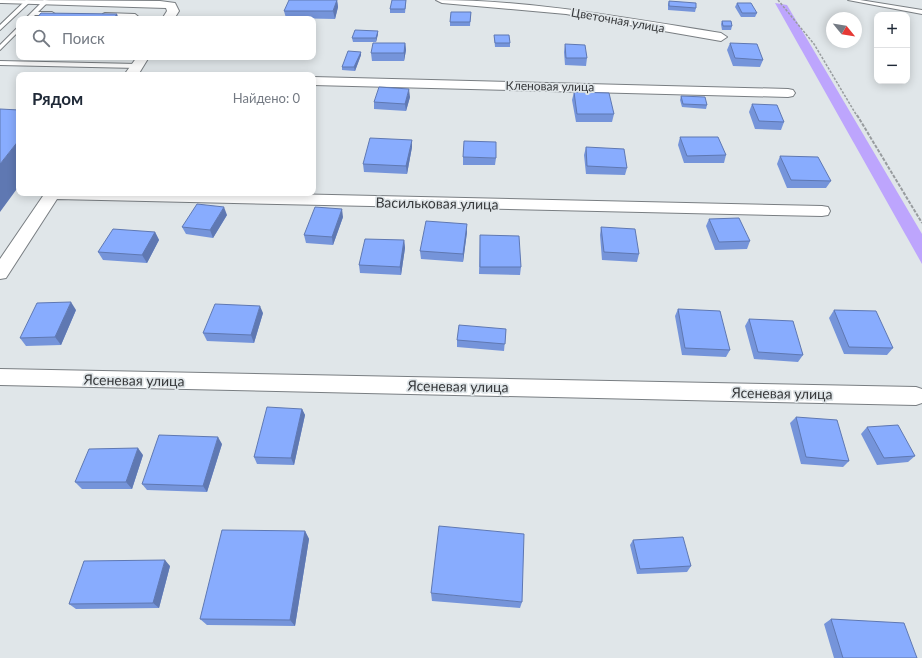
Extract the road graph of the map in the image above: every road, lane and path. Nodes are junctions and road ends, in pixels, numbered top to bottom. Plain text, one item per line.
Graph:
1 (2, 0) edge
2 (442, 0) edge
3 (778, 0) edge
4 (851, 0) edge
5 (28, 1) edge
6 (46, 1) junction
7 (922, 12) edge
8 (33, 13) junction
9 (56, 14) edge
10 (101, 14) edge
11 (30, 16) edge
12 (135, 16) edge
13 (170, 16) edge
14 (0, 28) edge
15 (16, 31) edge
16 (721, 38) dead end
17 (0, 48) edge
18 (109, 60) edge
19 (0, 63) edge
20 (105, 65) junction
21 (137, 66) edge
22 (316, 80) edge
23 (788, 93) dead end
24 (51, 196) edge
25 (181, 196) edge
26 (822, 211) dead end
27 (922, 223) edge
28 (0, 273) edge
29 (0, 377) edge
30 (916, 396) dead end

1 - 5 street
2 - 16 street, Цветочная улица
3 - 27 path
4 - 7 lane
5 - 6 street
5 - 14 lane
6 - 8 lane
6 - 13 street
8 - 9 lane
8 - 11 lane
10 - 12 lane
15 - 17 lane
18 - 20 lane
19 - 20 lane
20 - 21 lane
22 - 23 street, Кленовая улица
24 - 28 street
25 - 26 street, Васильковая улица
29 - 30 street, Ясеневая улица

